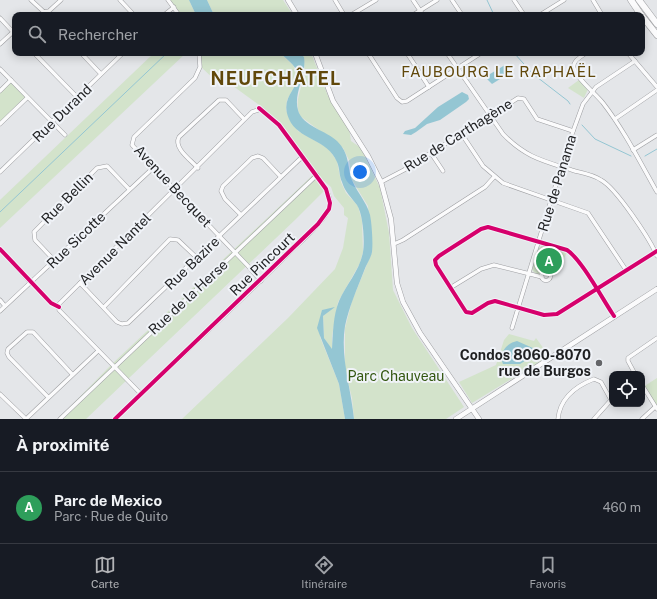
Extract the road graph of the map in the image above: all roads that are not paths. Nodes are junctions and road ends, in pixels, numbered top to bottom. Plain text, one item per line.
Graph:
1 (31, 0) edge
2 (61, 0) edge
3 (120, 0) edge
4 (168, 0) edge
5 (288, 0) edge
6 (335, 0) edge
7 (376, 0) edge
8 (413, 0) edge
9 (437, 0) edge
10 (452, 0) edge
11 (514, 0) edge
12 (564, 0) edge
13 (593, 0) edge
14 (631, 0) edge
15 (639, 0) edge
16 (174, 7) junction
17 (420, 11) joint
18 (131, 12) edge
19 (168, 12) edge
20 (177, 12) edge
21 (295, 12) edge
22 (342, 12) edge
23 (356, 12) edge
24 (460, 12) edge
25 (522, 12) edge
26 (545, 12) edge
27 (600, 12) edge
28 (639, 12) edge
29 (0, 18) edge
30 (645, 20) edge
31 (657, 24) edge
32 (12, 31) edge
33 (12, 35) edge
34 (657, 35) edge
35 (0, 44) edge
36 (37, 56) edge
37 (84, 56) edge
38 (120, 56) edge
39 (199, 56) edge
40 (316, 56) edge
41 (370, 56) edge
42 (409, 56) edge
43 (449, 56) edge
44 (476, 56) edge
45 (582, 56) edge
46 (630, 56) edge
47 (634, 61) junction
48 (0, 68) edge
49 (457, 69) junction
50 (101, 74) junction
51 (12, 80) junction
52 (429, 87) junction
53 (657, 89) edge
54 (593, 90) junction
55 (0, 91) edge
56 (27, 98) junction
57 (78, 98) junction
58 (259, 108) joint
59 (490, 115) junction
60 (615, 119) junction
61 (244, 120) junction
62 (53, 122) junction
63 (0, 124) edge
64 (572, 131) junction
65 (461, 134) junction
66 (65, 135) dead end
67 (657, 135) edge
68 (633, 150) junction
69 (431, 153) junction
70 (302, 157) junction
71 (561, 166) junction
72 (152, 168) junction
73 (198, 168) junction
74 (443, 171) dead end
75 (0, 172) edge
76 (317, 175) junction
77 (280, 176) junction
78 (494, 177) junction
79 (381, 182) junction
80 (129, 189) junction
81 (174, 190) junction
82 (657, 192) edge
83 (551, 200) junction
84 (240, 214) junction
85 (220, 236) junction
86 (539, 242) junction
87 (394, 244) junction
88 (0, 249) edge
89 (235, 252) junction
90 (657, 253) edge
91 (197, 258) junction
92 (54, 260) junction
93 (626, 270) junction
94 (528, 275) junction
95 (542, 277) dead end
96 (260, 281) junction
97 (31, 283) junction
98 (80, 283) junction
99 (450, 288) junction
100 (657, 289) edge
101 (597, 290) junction
102 (0, 300) edge
103 (5, 306) junction
104 (104, 306) junction
105 (518, 307) junction
106 (0, 311) edge
107 (614, 316) junction
108 (512, 328) dead end
109 (657, 338) edge
110 (98, 350) junction
111 (114, 367) junction
112 (633, 371) edge
113 (72, 374) junction
114 (645, 390) edge
115 (0, 394) edge
116 (141, 394) junction
117 (48, 397) junction
118 (656, 408) edge
119 (471, 409) junction
120 (26, 419) edge
121 (60, 419) edge
122 (115, 419) edge
123 (456, 419) edge
124 (479, 419) edge
125 (558, 419) edge
126 (594, 419) edge
127 (642, 419) edge

1 - 2 street
3 - 18 street
4 - 16 street
5 - 21 street
6 - 22 street
7 - 23 street
8 - 17 street
9 - 17 street
10 - 24 street
11 - 25 street
12 - 26 street
13 - 27 street
14 - 28 highway
15 - 31 highway
16 - 19 street
16 - 20 street
29 - 32 street
30 - 34 highway
33 - 35 street
36 - 57 street
37 - 50 street
38 - 50 street, Rue Durand
39 - 72 street, Avenue Becquet
40 - 79 street
41 - 52 street
42 - 52 street
43 - 49 street
44 - 49 street
45 - 54 street
46 - 47 street
47 - 53 street
47 - 54 street, Rue de Panama
48 - 51 street
49 - 52 street
49 - 59 street
50 - 57 street, Rue Durand
51 - 55 street
51 - 56 street
53 - 60 street
54 - 60 street
54 - 64 street, Rue de Panama
56 - 62 street
56 - 63 street
57 - 62 street, Rue Durand
58 - 61 street, Avenue Nantel
58 - 70 street, Rue Pincourt
59 - 64 street, Rue de Carthagène
59 - 65 street, Rue de Carthagène
59 - 71 street
60 - 68 street
61 - 73 street, Avenue Nantel
61 - 73 street
62 - 66 street
62 - 75 street, Rue Durand
64 - 71 street, Rue de Panama
65 - 69 street, Rue de Carthagène
65 - 78 street
67 - 68 street
68 - 82 street
69 - 74 street
69 - 79 street, Rue de Carthagène
70 - 76 street, Rue Pincourt
70 - 77 street, Rue Bazire
71 - 83 street, Rue de Panama
71 - 90 street
72 - 80 street, Rue Sicotte
72 - 81 street, Avenue Becquet
73 - 81 street, Avenue Nantel
76 - 89 street, Rue de la Herse
76 - 96 street, Rue Pincourt
77 - 84 street, Rue Bazire
77 - 84 street
78 - 83 street
78 - 87 street
79 - 87 street
80 - 92 street, Rue Sicotte
80 - 92 street, Rue Bellin
81 - 85 street, Avenue Becquet
81 - 98 street, Avenue Nantel
83 - 86 street, Rue de Panama
83 - 93 street
84 - 85 street, Rue Bazire
85 - 89 street, Avenue Becquet
85 - 91 street, Rue Bazire
86 - 94 street, Rue de Panama
86 - 99 street
86 - 101 street
87 - 119 street
88 - 97 street
89 - 96 street, Avenue Becquet
89 - 111 street, Rue de la Herse
90 - 93 street
91 - 104 street, Rue Bazire
91 - 104 street
92 - 97 street, Rue Sicotte
93 - 101 street
94 - 95 street
94 - 99 street
94 - 105 street, Rue de Panama
96 - 116 street, Rue Pincourt
97 - 103 street, Rue Sicotte
98 - 104 street, Rue Bazire
98 - 110 street, Avenue Nantel
99 - 105 street
100 - 107 street
101 - 105 street
101 - 107 street
102 - 103 street
103 - 106 street, Rue Sicotte
105 - 108 street, Rue de Panama
107 - 119 street
109 - 112 street
110 - 111 street, Avenue Nantel
110 - 113 street
111 - 116 street, Avenue Nantel
111 - 121 street, Rue de la Herse
113 - 117 street
113 - 117 street
114 - 118 street
115 - 120 street
116 - 122 street, Rue Pincourt
117 - 120 street
118 - 127 street
119 - 123 street
119 - 124 street
125 - 126 street

